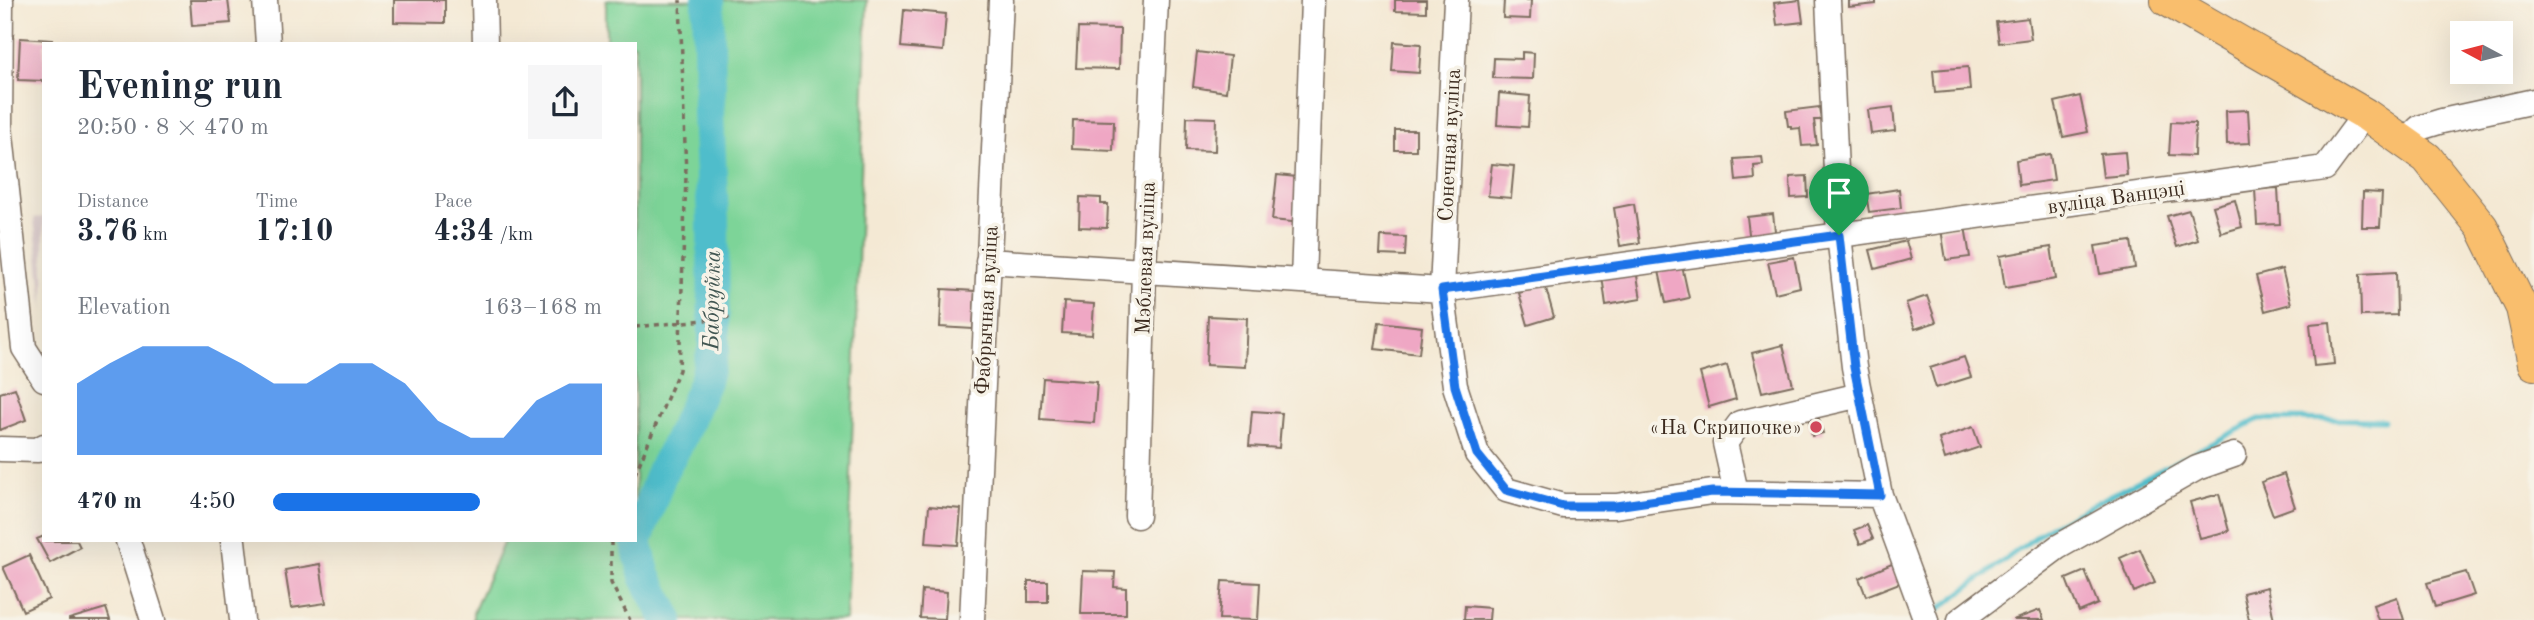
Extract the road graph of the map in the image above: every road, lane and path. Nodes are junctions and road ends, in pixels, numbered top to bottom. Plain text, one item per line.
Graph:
1 (1, 0) edge
2 (265, 0) edge
3 (484, 0) edge
4 (680, 0) edge
5 (1001, 0) edge
6 (1156, 0) edge
7 (1313, 0) edge
8 (1456, 0) edge
9 (1828, 0) edge
10 (2166, 0) edge
11 (268, 42) edge
12 (485, 42) edge
13 (2534, 102) edge
14 (2365, 114) junction
15 (2405, 142) junction
16 (1839, 235) junction
17 (988, 261) junction
18 (1144, 271) junction
19 (1303, 281) junction
20 (1442, 290) junction
21 (733, 317) dead end
22 (680, 323) junction
23 (637, 327) edge
24 (2534, 364) edge
25 (42, 376) edge
26 (1860, 395) junction
27 (42, 447) edge
28 (0, 449) edge
29 (2234, 455) dead end
30 (637, 469) edge
31 (1736, 492) junction
32 (1880, 495) junction
33 (1137, 516) dead end
34 (128, 542) edge
35 (233, 542) edge
36 (611, 542) edge
37 (1924, 614) edge
38 (153, 620) edge
39 (242, 620) edge
40 (630, 620) edge
41 (972, 620) edge
42 (1960, 620) edge

1 - 25 street
2 - 11 street
3 - 12 street
4 - 22 path
5 - 17 street, Фабрычная вуліца
6 - 18 street, Мэблевая вуліца
7 - 19 street
8 - 20 street, Сонечная вуліца
9 - 16 street
10 - 14 main road
13 - 15 street
14 - 15 main road
14 - 16 street, вуліца Ванцэці
15 - 24 main road
16 - 20 street, вуліца Ванцэці
16 - 26 street
17 - 18 street, вуліца Ванцэці
17 - 41 street, Фабрычная вуліца
18 - 19 street, вуліца Ванцэці
18 - 33 street, Мэблевая вуліца
19 - 20 street, вуліца Ванцэці
20 - 31 street
21 - 22 path
22 - 23 path
22 - 30 path
26 - 31 street
26 - 32 street
27 - 28 street
29 - 42 street
31 - 32 street
32 - 37 street
34 - 38 street
35 - 39 street
36 - 40 path

